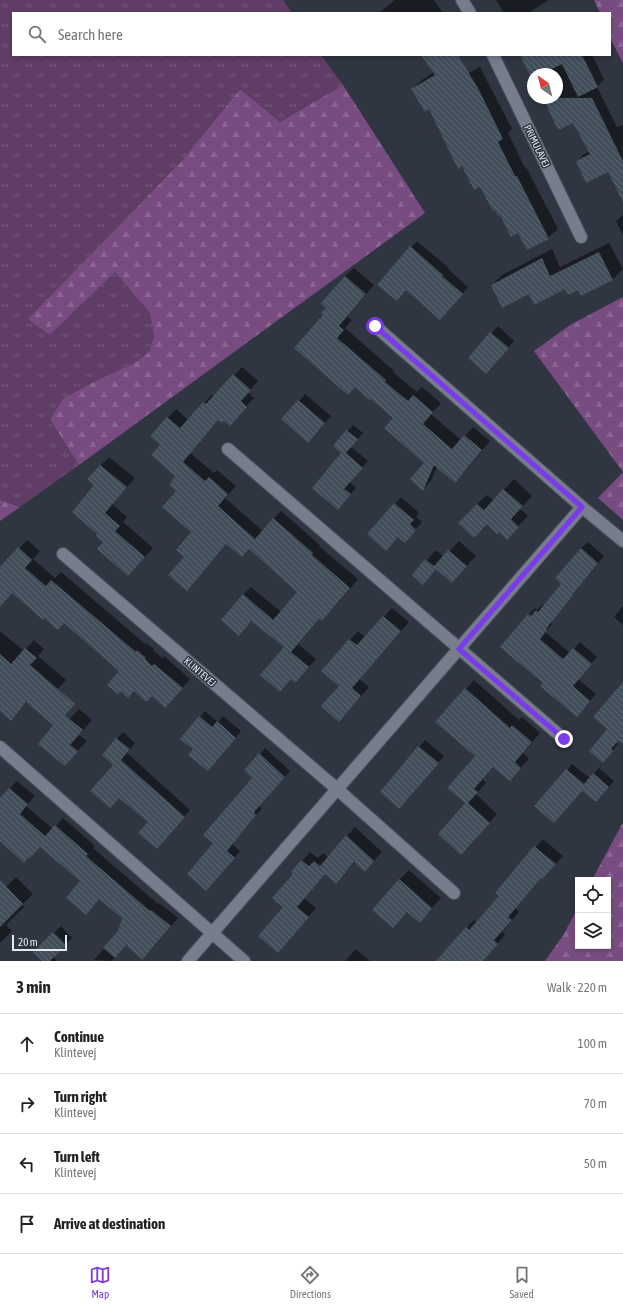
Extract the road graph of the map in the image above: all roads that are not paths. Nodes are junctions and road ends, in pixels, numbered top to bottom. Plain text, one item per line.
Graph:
1 (462, 0) edge
2 (469, 12) edge
3 (493, 56) edge
4 (581, 237) dead end
5 (375, 326) dead end
6 (228, 448) dead end
7 (582, 507) junction
8 (623, 541) edge
9 (63, 554) dead end
10 (459, 649) junction
11 (564, 739) dead end
12 (0, 747) edge
13 (337, 789) junction
14 (454, 893) dead end
15 (212, 934) junction
16 (188, 961) edge
17 (244, 961) edge

1 - 2 street
3 - 4 street, PRIMULAVEJ
5 - 7 street
6 - 10 street
7 - 8 street
7 - 10 street
9 - 13 street, KLINTEVEJ
10 - 11 street
10 - 13 street
12 - 15 street
13 - 14 street, KLINTEVEJ
13 - 15 street
15 - 16 street
15 - 17 street

